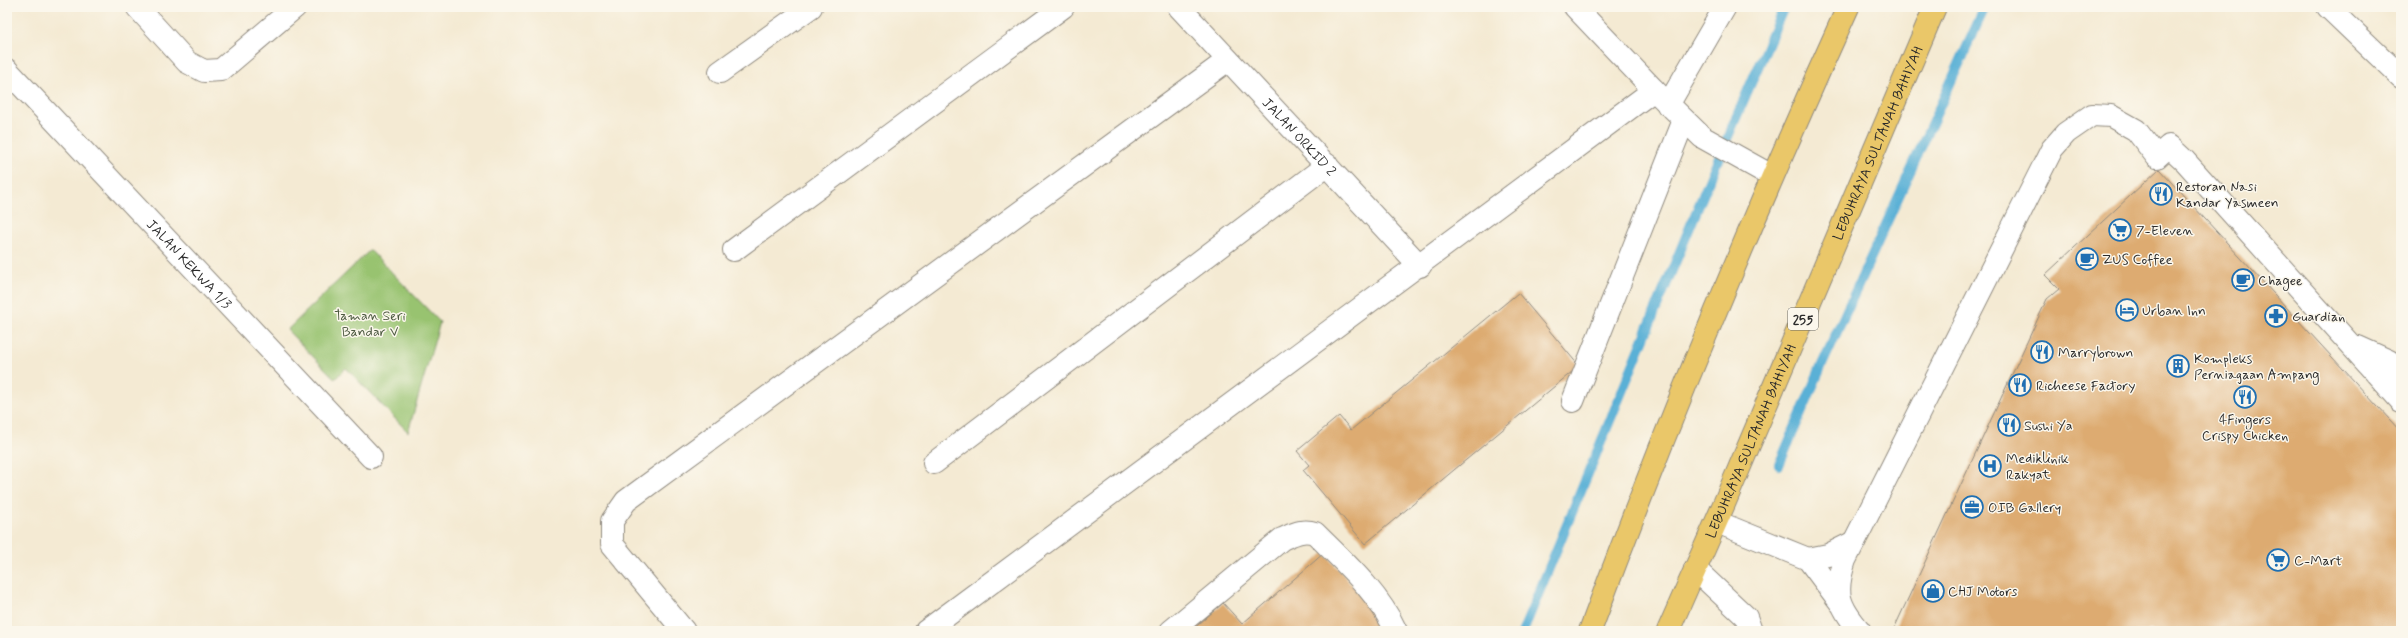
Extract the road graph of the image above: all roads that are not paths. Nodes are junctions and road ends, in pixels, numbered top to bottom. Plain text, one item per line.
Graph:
1 (136, 7) edge
2 (295, 7) edge
3 (811, 7) edge
4 (1063, 7) edge
5 (1179, 7) edge
6 (1575, 7) edge
7 (1725, 7) edge
8 (1848, 7) edge
9 (1935, 7) edge
10 (2328, 7) edge
11 (1228, 60) junction
12 (7, 70) edge
13 (720, 72) dead end
14 (2401, 77) edge
15 (1661, 98) junction
16 (1684, 120) junction
17 (1326, 165) junction
18 (1772, 176) junction
19 (734, 250) dead end
20 (1420, 266) junction
21 (2349, 343) junction
22 (2401, 374) edge
23 (1573, 401) dead end
24 (2401, 401) edge
25 (371, 457) dead end
26 (934, 463) dead end
27 (1717, 522) junction
28 (1854, 542) junction
29 (1808, 559) junction
30 (1695, 569) junction
31 (1841, 603) junction
32 (684, 631) edge
33 (926, 631) edge
34 (1171, 631) edge
35 (1396, 631) edge
36 (1590, 631) edge
37 (1668, 631) edge
38 (1751, 631) edge
39 (1860, 631) edge

1 - 2 street
3 - 13 street
4 - 19 street
5 - 11 street, JALAN ORKID 2
6 - 15 street
7 - 15 street
8 - 18 main road
9 - 27 main road, LEBUHRAYA SULTANAH BAHIYAH / 255
10 - 14 street
11 - 17 street, JALAN ORKID 2
11 - 32 street
12 - 25 street, JALAN KEKWA 1/3
15 - 16 street
15 - 20 street
16 - 18 street
16 - 23 street
17 - 20 street, JALAN ORKID 2
17 - 26 street
18 - 36 main road
20 - 33 street
21 - 22 street
21 - 24 street
21 - 28 street
27 - 29 street
27 - 30 main road, LEBUHRAYA SULTANAH BAHIYAH / 255
28 - 29 street
28 - 31 street
29 - 31 street
30 - 37 main road, LEBUHRAYA SULTANAH BAHIYAH / 255
30 - 38 street
31 - 39 street
34 - 35 street

